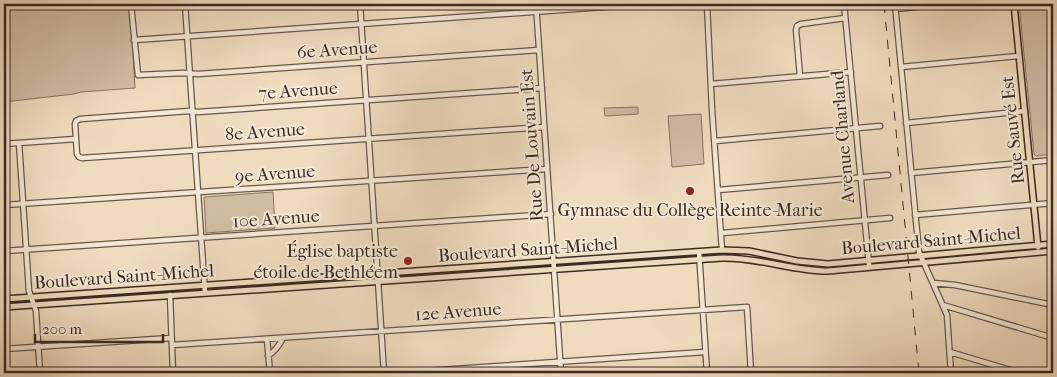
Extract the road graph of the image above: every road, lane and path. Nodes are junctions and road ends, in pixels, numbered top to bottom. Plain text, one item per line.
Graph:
1 (131, 4) edge
2 (185, 4) edge
3 (360, 4) edge
4 (536, 4) edge
5 (646, 4) edge
6 (707, 4) edge
7 (844, 4) edge
8 (950, 4) edge
9 (1014, 4) edge
10 (895, 6) edge
11 (537, 12) junction
12 (846, 18) junction
13 (362, 24) junction
14 (187, 37) junction
15 (134, 40) junction
16 (539, 50) junction
17 (1019, 56) junction
18 (364, 62) junction
19 (901, 67) junction
20 (851, 72) junction
21 (189, 73) junction
22 (800, 76) junction
23 (711, 84) junction
24 (542, 88) junction
25 (367, 100) junction
26 (192, 112) junction
27 (1025, 112) junction
28 (906, 123) junction
29 (880, 126) dead end
30 (544, 127) junction
31 (856, 128) junction
32 (369, 138) junction
33 (76, 139) junction
34 (715, 141) junction
35 (19, 143) junction
36 (4, 144) edge
37 (194, 151) junction
38 (1053, 160) edge
39 (1030, 161) junction
40 (547, 169) junction
41 (911, 173) junction
42 (888, 175) dead end
43 (861, 178) junction
44 (372, 181) junction
45 (718, 190) junction
46 (198, 193) junction
47 (1053, 203) edge
48 (23, 204) junction
49 (1034, 204) junction
50 (4, 206) edge
51 (551, 214) junction
52 (915, 215) junction
53 (890, 218) dead end
54 (865, 220) junction
55 (375, 226) junction
56 (722, 233) junction
57 (201, 238) junction
58 (1053, 244) edge
59 (1038, 245) junction
60 (26, 250) junction
61 (722, 250) junction
62 (4, 251) edge
63 (1053, 251) edge
64 (699, 252) junction
65 (1038, 253) junction
66 (921, 256) junction
67 (699, 259) junction
68 (869, 261) junction
69 (554, 262) junction
70 (924, 263) junction
71 (869, 268) junction
72 (554, 269) junction
73 (378, 274) junction
74 (378, 281) junction
75 (933, 283) junction
76 (204, 285) junction
77 (205, 293) junction
78 (170, 296) junction
79 (31, 297) junction
80 (4, 299) edge
81 (943, 304) junction
82 (34, 305) junction
83 (1053, 305) edge
84 (4, 307) edge
85 (703, 310) junction
86 (557, 320) junction
87 (382, 331) junction
88 (171, 338) junction
89 (283, 338) junction
90 (1053, 338) edge
91 (268, 340) junction
92 (172, 345) junction
93 (38, 346) junction
94 (4, 349) edge
95 (705, 352) junction
96 (950, 352) junction
97 (268, 356) junction
98 (560, 362) junction
99 (40, 373) edge
100 (172, 373) edge
101 (270, 373) edge
102 (384, 373) edge
103 (395, 373) edge
104 (561, 373) edge
105 (707, 373) edge
106 (751, 373) edge
107 (951, 373) edge
108 (1020, 373) edge

1 - 15 street
2 - 14 street
3 - 13 street
4 - 11 street, Rue De Louvain Est
5 - 11 street
6 - 23 street
7 - 12 street, Avenue Charland
8 - 10 street
9 - 17 main road, Rue Sauvé Est
10 - 19 street
11 - 13 street
11 - 16 street, Rue De Louvain Est
12 - 20 street, Avenue Charland
12 - 22 street
13 - 14 street
13 - 18 street
14 - 15 street
14 - 21 street
15 - 21 street, 6e Avenue
16 - 18 street, 6e Avenue
16 - 24 street, Rue De Louvain Est
17 - 19 street
17 - 27 main road, Rue Sauvé Est
18 - 21 street, 6e Avenue
18 - 25 street
19 - 28 street
20 - 22 street
20 - 31 street, Avenue Charland
21 - 26 street
22 - 23 street
23 - 34 street
24 - 25 street, 7e Avenue
24 - 30 street, Rue De Louvain Est
25 - 26 street, 7e Avenue
25 - 32 street
26 - 33 street, 7e Avenue
26 - 37 street
27 - 28 street
27 - 39 main road, Rue Sauvé Est
28 - 41 street
29 - 31 street
30 - 32 street, 8e Avenue
30 - 40 street, Rue De Louvain Est
31 - 34 street
31 - 43 street, Avenue Charland
32 - 37 street, 8e Avenue
32 - 44 street
33 - 35 street
33 - 37 street, 8e Avenue
34 - 45 street
35 - 36 street
35 - 48 street
37 - 46 street
38 - 39 street
39 - 41 street
39 - 49 main road, Rue Sauvé Est
40 - 44 street, 9e Avenue
40 - 51 street, Rue De Louvain Est
41 - 52 street
42 - 43 street
43 - 45 street
43 - 54 street, Avenue Charland
44 - 46 street, 9e Avenue
44 - 55 street
45 - 56 street
46 - 48 street, 9e Avenue
46 - 57 street
47 - 49 street
48 - 50 street, 9e Avenue
48 - 60 street
49 - 52 street
49 - 59 main road, Rue Sauvé Est
51 - 55 street, 10e Avenue
51 - 69 street, Rue De Louvain Est
52 - 66 street
53 - 54 street
54 - 56 street
54 - 68 street, Avenue Charland
55 - 57 street, 10e Avenue
55 - 73 street
56 - 61 street
57 - 60 street, 10e Avenue
57 - 76 street
58 - 59 main road, Boulevard Saint-Michel
59 - 65 main road, Rue Sauvé Est
59 - 66 main road, Boulevard Saint-Michel
60 - 62 street, 10e Avenue
60 - 79 street
61 - 64 main road, Boulevard Saint-Michel
61 - 68 main road, Boulevard Saint-Michel
63 - 65 main road, Boulevard Saint-Michel
64 - 67 street
64 - 69 main road, Boulevard Saint-Michel
65 - 70 main road, Boulevard Saint-Michel
66 - 68 main road, Boulevard Saint-Michel
66 - 70 street
67 - 71 main road, Boulevard Saint-Michel
67 - 72 main road, Boulevard Saint-Michel
67 - 85 street
68 - 71 street, Avenue Charland
69 - 72 street, Rue De Louvain Est
69 - 73 main road, Boulevard Saint-Michel
70 - 71 main road, Boulevard Saint-Michel
70 - 75 street
72 - 74 main road, Boulevard Saint-Michel
72 - 86 street, Rue De Louvain Est
73 - 74 street
73 - 76 main road, Boulevard Saint-Michel
74 - 77 main road, Boulevard Saint-Michel
74 - 87 street
75 - 81 street
75 - 83 street
76 - 77 street
76 - 79 main road, Boulevard Saint-Michel
77 - 78 main road, Boulevard Saint-Michel
78 - 82 main road, Boulevard Saint-Michel
78 - 88 street
79 - 80 main road, Boulevard Saint-Michel
79 - 82 street
81 - 90 street
81 - 96 street
82 - 84 main road, Boulevard Saint-Michel
82 - 93 street
85 - 86 street, 12e Avenue
85 - 95 street
85 - 106 street, 12e Avenue
86 - 87 street, 12e Avenue
86 - 98 street, Rue De Louvain Est
87 - 89 street, 12e Avenue
87 - 102 street
88 - 92 street
88 - 93 street
89 - 91 street, 12e Avenue
89 - 97 street
91 - 92 street, 12e Avenue
91 - 97 street
92 - 100 street
93 - 94 street
93 - 99 street
95 - 98 street
95 - 105 street
96 - 107 street
96 - 108 street
97 - 101 street
98 - 103 street
98 - 104 street, Rue De Louvain Est

